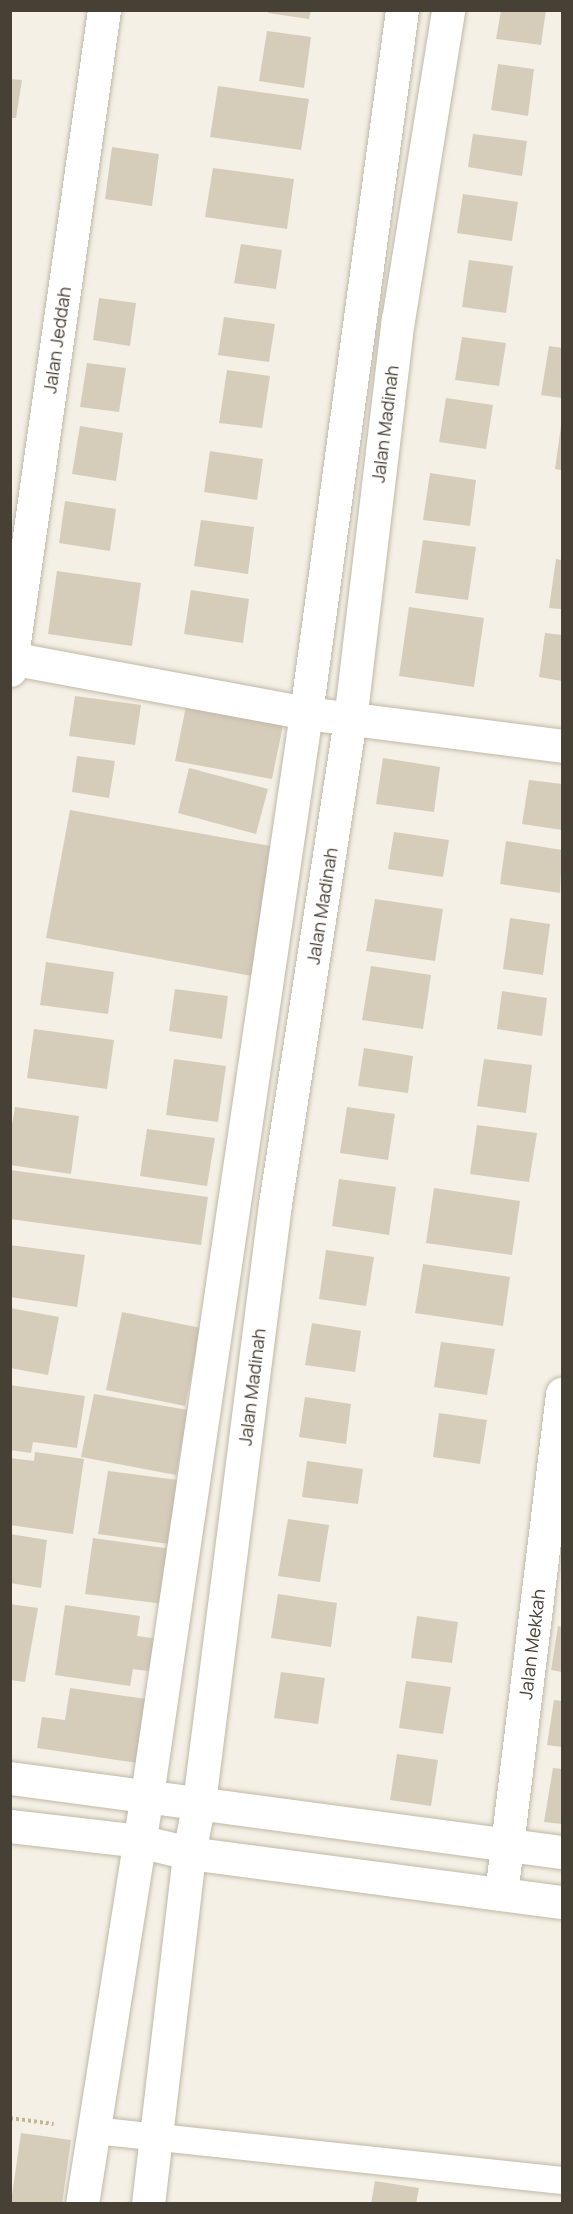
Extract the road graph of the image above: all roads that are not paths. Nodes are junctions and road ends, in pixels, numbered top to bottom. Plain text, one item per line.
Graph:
1 (104, 10) edge
2 (402, 10) edge
3 (448, 10) edge
4 (11, 662) edge
5 (306, 713) junction
6 (351, 720) junction
7 (562, 747) edge
8 (562, 1394) edge
9 (10, 1778) edge
10 (147, 1795) junction
11 (199, 1802) junction
12 (10, 1826) edge
13 (139, 1841) junction
14 (507, 1846) junction
15 (189, 1852) junction
16 (562, 1852) edge
17 (501, 1894) junction
18 (562, 1902) edge
19 (93, 2130) junction
20 (158, 2134) junction
21 (562, 2180) edge
22 (82, 2204) edge
23 (148, 2204) edge

1 - 4 street, Jalan Jeddah
2 - 5 street
3 - 6 street, Jalan Madinah
4 - 5 street
5 - 6 street
5 - 10 street
6 - 7 street
6 - 11 street, Jalan Madinah
8 - 14 street, Jalan Mekkah
9 - 10 street
10 - 11 street
10 - 13 street
11 - 14 street
11 - 15 street, Jalan Madinah
12 - 13 street
13 - 15 street
13 - 19 street
14 - 16 street
14 - 17 street, Jalan Mekkah
15 - 17 street
15 - 20 street, Jalan Madinah
17 - 18 street
19 - 20 lane
19 - 22 street
20 - 21 lane
20 - 23 street, Jalan Madinah

